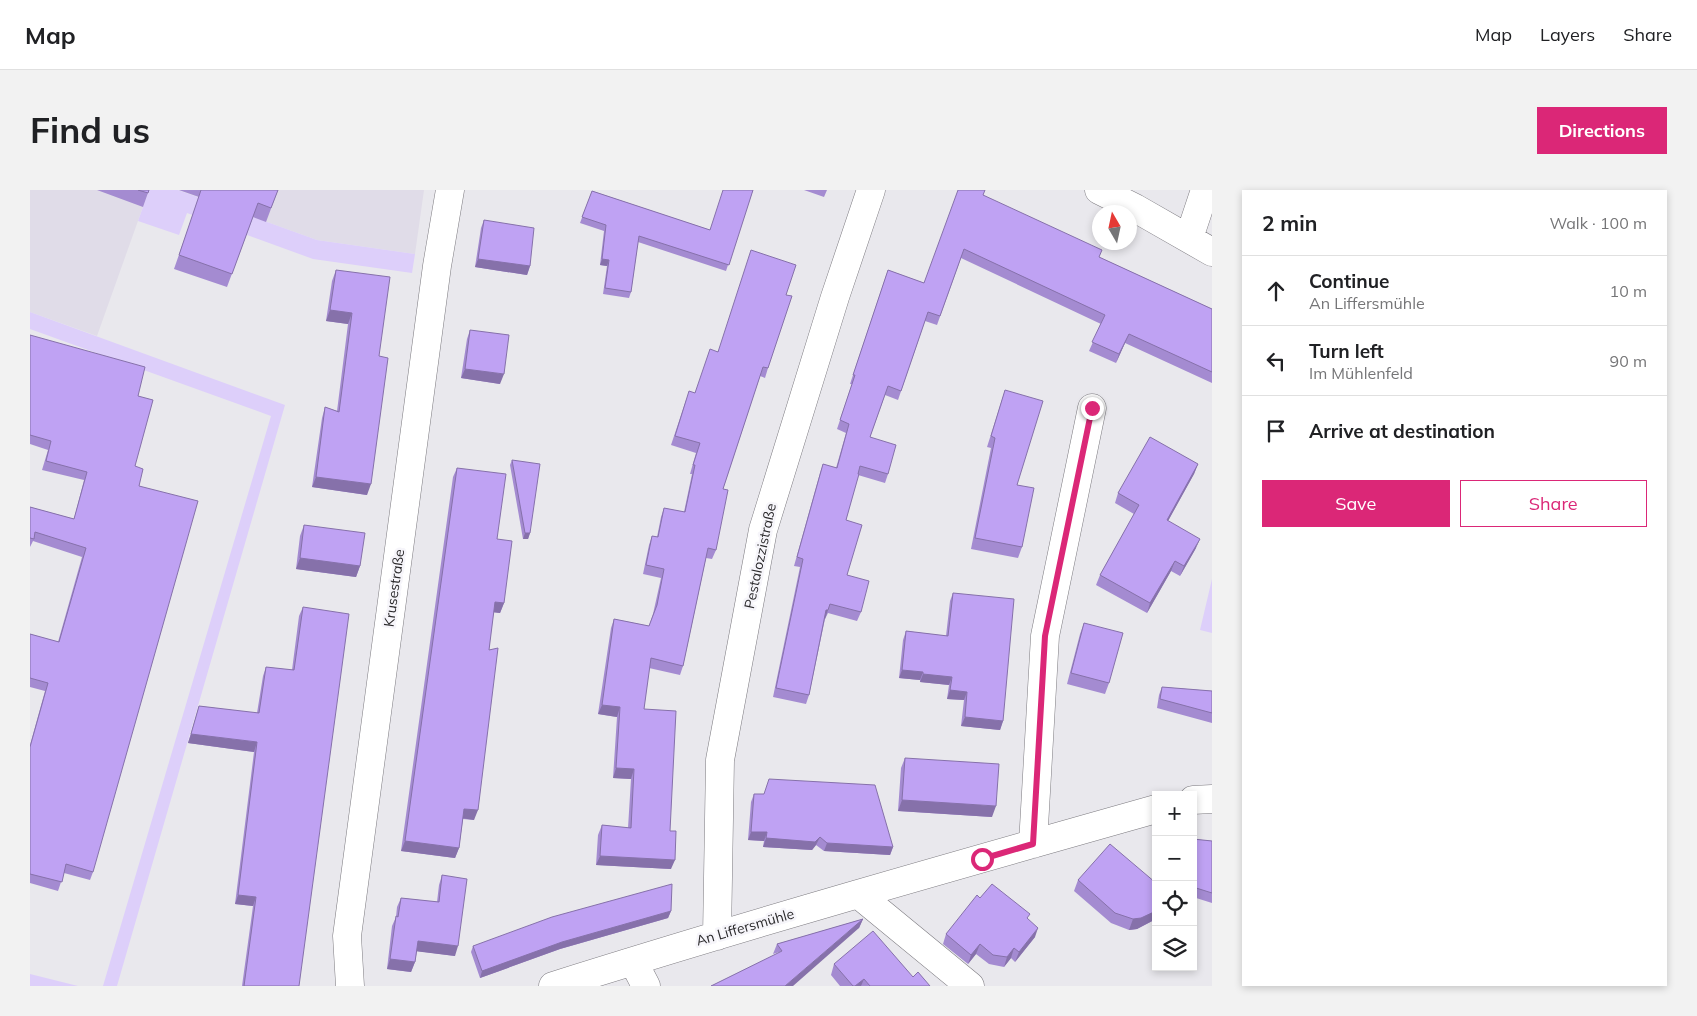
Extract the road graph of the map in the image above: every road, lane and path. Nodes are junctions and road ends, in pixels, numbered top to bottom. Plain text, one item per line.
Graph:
1 (450, 190) edge
2 (871, 190) edge
3 (1099, 190) edge
4 (1205, 190) edge
5 (1189, 238) junction
6 (1212, 252) edge
7 (1092, 408) dead end
8 (1212, 799) edge
9 (1197, 800) edge
10 (1152, 810) edge
11 (1033, 844) junction
12 (858, 894) junction
13 (717, 936) junction
14 (633, 961) junction
15 (350, 986) edge
16 (553, 986) edge
17 (646, 986) edge
18 (970, 986) edge

1 - 15 street, Krusestraße
2 - 13 street, Pestalozzistraße
3 - 5 street
4 - 5 street
5 - 6 street
7 - 11 street
8 - 9 street
10 - 11 street, An Liffersmühle
11 - 12 street, An Liffersmühle
12 - 13 street, An Liffersmühle
12 - 18 street
13 - 14 street, An Liffersmühle
14 - 16 street, An Liffersmühle
14 - 17 street

